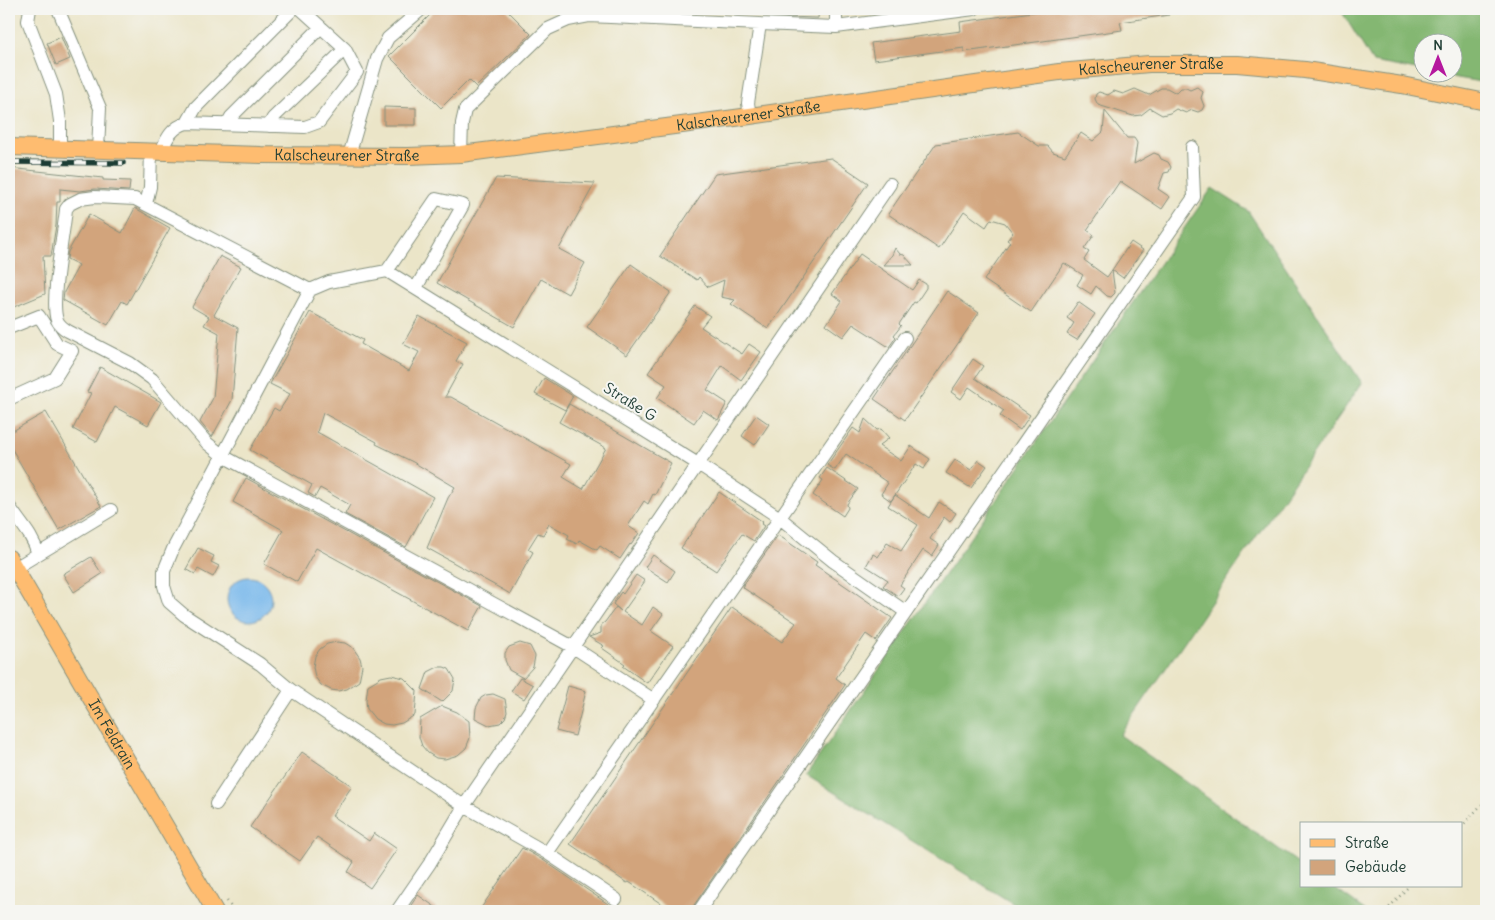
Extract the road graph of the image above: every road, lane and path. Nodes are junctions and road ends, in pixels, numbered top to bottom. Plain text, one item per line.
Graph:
1 (30, 9) edge
2 (58, 9) edge
3 (293, 9) edge
4 (301, 9) edge
5 (422, 9) edge
6 (836, 9) edge
7 (974, 9) edge
8 (760, 24) junction
9 (321, 27) junction
10 (836, 27) junction
11 (345, 49) junction
12 (1486, 102) edge
13 (750, 116) junction
14 (187, 123) junction
15 (227, 124) junction
16 (269, 126) junction
17 (9, 147) edge
18 (1192, 147) dead end
19 (60, 148) junction
20 (98, 150) junction
21 (156, 151) junction
22 (461, 154) junction
23 (348, 156) junction
24 (890, 184) dead end
25 (146, 204) junction
26 (387, 271) junction
27 (314, 288) junction
28 (416, 288) junction
29 (9, 328) edge
30 (905, 338) dead end
31 (9, 400) edge
32 (224, 456) junction
33 (698, 464) junction
34 (9, 506) edge
35 (111, 510) dead end
36 (780, 518) junction
37 (38, 554) junction
38 (12, 563) edge
39 (906, 612) junction
40 (573, 647) junction
41 (291, 690) junction
42 (654, 700) junction
43 (1486, 800) edge
44 (216, 804) dead end
45 (464, 806) junction
46 (1462, 827) edge
47 (548, 853) junction
48 (1407, 888) edge
49 (616, 899) dead end
50 (215, 911) edge
51 (397, 911) edge
52 (699, 911) edge
53 (1386, 911) edge

1 - 19 lane
2 - 20 lane
3 - 14 lane
4 - 9 lane
5 - 23 lane
6 - 10 lane
7 - 10 lane
8 - 10 lane
8 - 13 lane
8 - 22 lane
9 - 11 lane
9 - 15 lane
11 - 16 lane
11 - 16 lane
12 - 13 main road, Kalscheurener Straße
13 - 22 main road, Kalscheurener Straße
14 - 15 lane
14 - 21 lane
15 - 16 lane
17 - 19 main road, Kalscheurener Straße
18 - 39 lane
19 - 20 main road, Kalscheurener Straße
20 - 21 main road, Kalscheurener Straße
21 - 23 main road, Kalscheurener Straße
21 - 25 lane
22 - 23 main road, Kalscheurener Straße
24 - 33 lane
25 - 27 lane
25 - 32 lane
26 - 27 lane
26 - 28 lane, Straße G
26 - 28 lane
27 - 32 lane
28 - 33 lane, Straße G
29 - 31 lane
30 - 36 lane
32 - 40 lane
32 - 41 lane
33 - 36 lane, Straße G
33 - 40 lane
34 - 37 lane
35 - 37 lane
36 - 39 lane, Straße G
36 - 42 lane
37 - 38 lane
38 - 50 main road, Im Feldrain
39 - 52 lane
40 - 42 lane
40 - 45 lane
41 - 44 lane
41 - 45 lane
42 - 47 lane
43 - 46 path
45 - 47 lane
45 - 51 lane
47 - 49 lane
48 - 53 path

